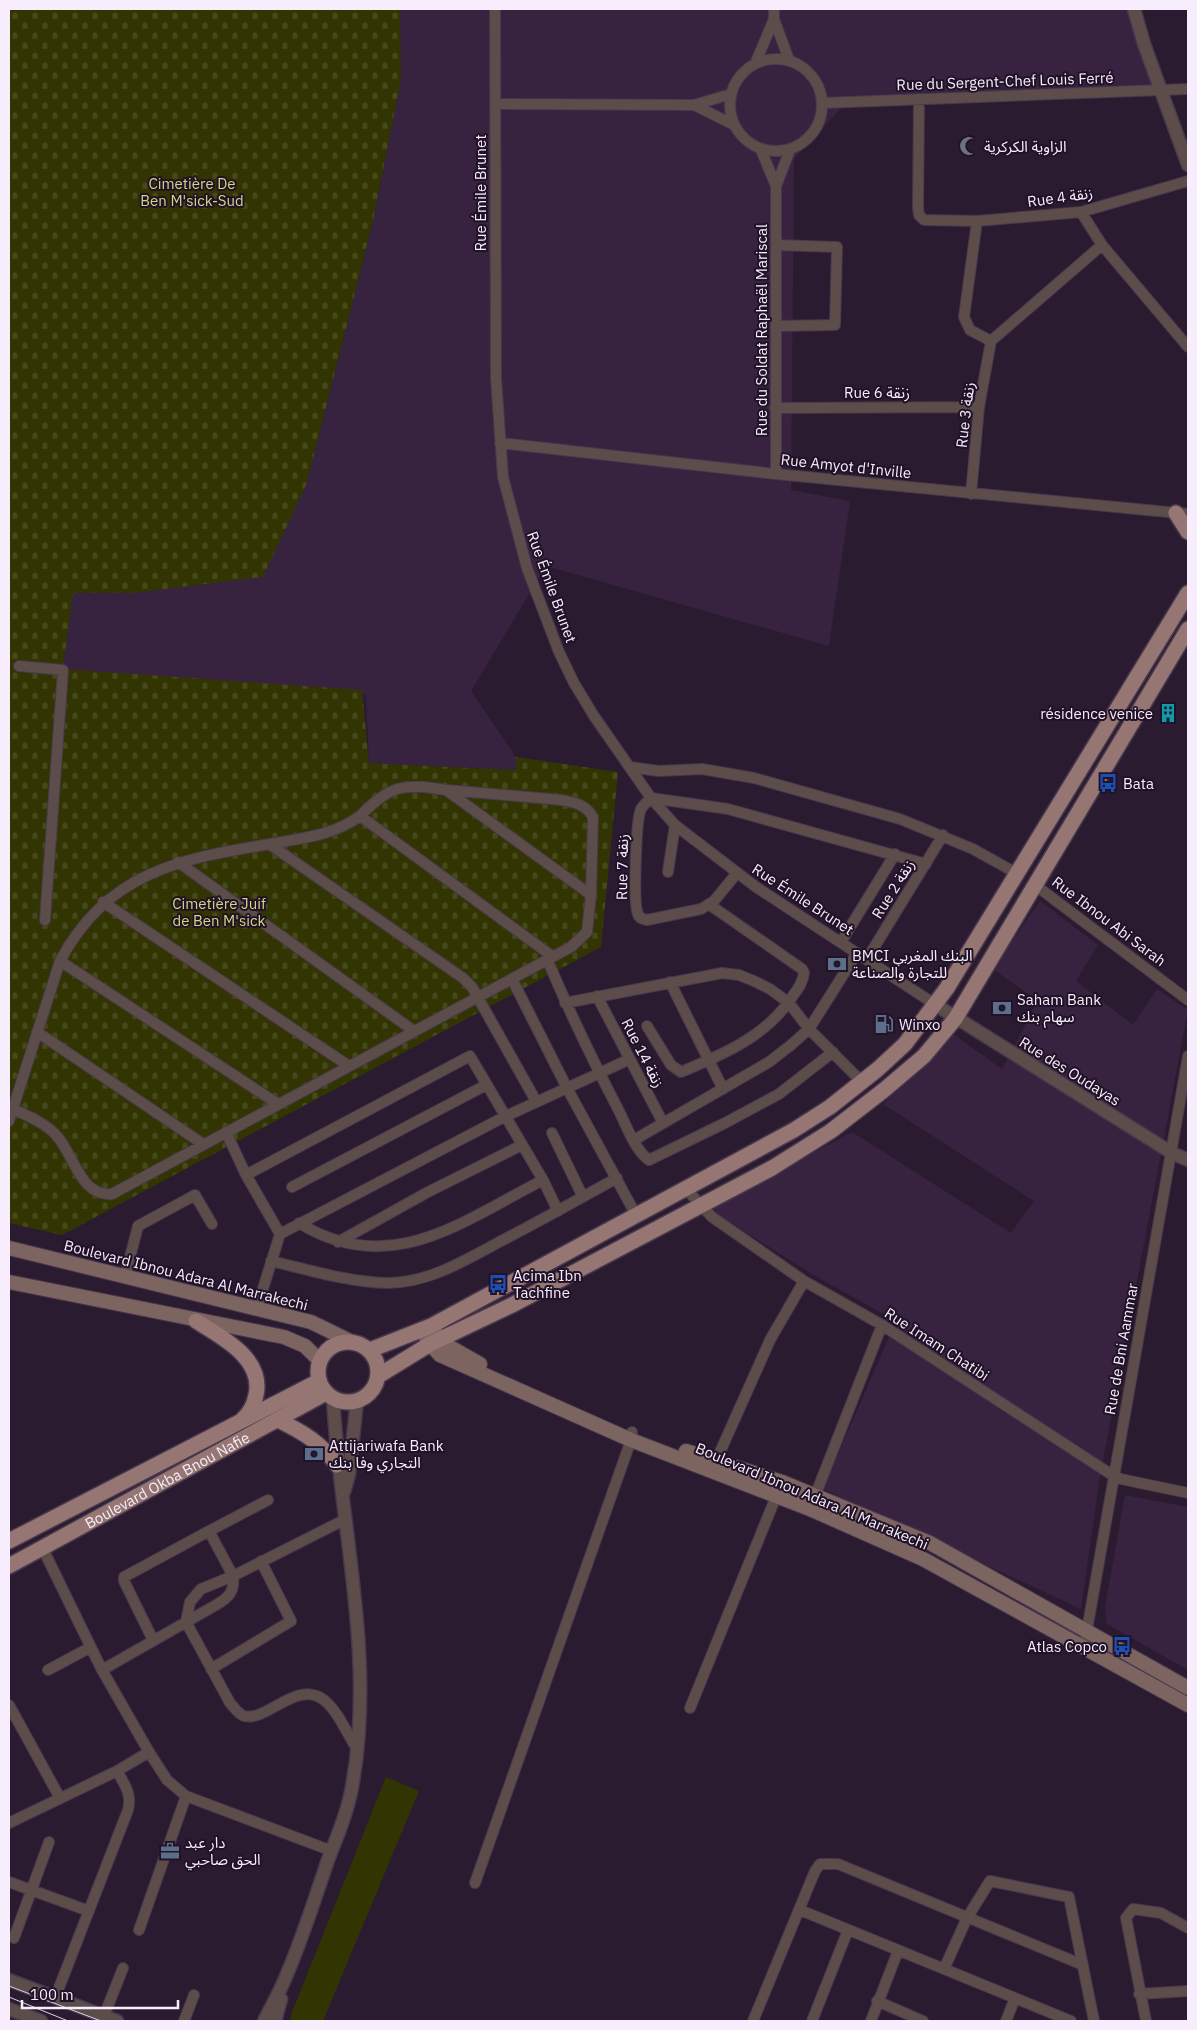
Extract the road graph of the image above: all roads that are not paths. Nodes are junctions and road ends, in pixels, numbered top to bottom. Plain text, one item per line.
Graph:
1 (495, 9) edge
2 (1134, 9) edge
3 (774, 14) edge
4 (788, 60) junction
5 (755, 64) junction
6 (1188, 89) edge
7 (1162, 91) junction
8 (731, 94) junction
9 (918, 99) junction
10 (823, 103) junction
11 (495, 104) junction
12 (694, 105) junction
13 (734, 125) junction
14 (761, 150) junction
15 (790, 150) junction
16 (1188, 165) edge
17 (1188, 181) edge
18 (776, 186) junction
19 (1081, 212) junction
20 (977, 221) junction
21 (776, 245) junction
22 (1102, 245) junction
23 (776, 326) junction
24 (990, 341) junction
25 (1188, 348) edge
26 (980, 407) junction
27 (775, 408) junction
28 (500, 442) junction
29 (776, 474) junction
30 (971, 494) junction
31 (1182, 514) edge
32 (1188, 532) edge
33 (1188, 593) edge
34 (1188, 629) edge
35 (19, 666) dead end
36 (630, 767) junction
37 (446, 790) junction
38 (651, 798) junction
39 (360, 816) junction
40 (675, 825) junction
41 (943, 835) junction
42 (269, 844) junction
43 (895, 854) junction
44 (178, 862) junction
45 (926, 864) junction
46 (668, 872) dead end
47 (737, 873) junction
48 (1018, 874) junction
49 (1035, 884) junction
50 (591, 895) junction
51 (104, 902) junction
52 (710, 904) junction
53 (45, 920) dead end
54 (841, 942) junction
55 (858, 953) junction
56 (550, 957) junction
57 (868, 959) junction
58 (60, 961) junction
59 (512, 979) junction
60 (670, 982) junction
61 (597, 996) junction
62 (480, 997) junction
63 (1188, 1000) edge
64 (565, 1003) junction
65 (789, 1003) junction
66 (936, 1005) junction
67 (955, 1019) junction
68 (647, 1026) dead end
69 (809, 1029) junction
70 (414, 1031) junction
71 (37, 1032) junction
72 (833, 1052) junction
73 (1188, 1056) edge
74 (630, 1059) junction
75 (708, 1061) junction
76 (349, 1066) junction
77 (599, 1072) junction
78 (862, 1082) junction
79 (486, 1085) junction
80 (567, 1088) junction
81 (723, 1089) junction
82 (536, 1101) junction
83 (278, 1104) junction
84 (13, 1109) junction
85 (504, 1117) junction
86 (9, 1121) edge
87 (663, 1123) junction
88 (226, 1132) junction
89 (552, 1133) dead end
90 (634, 1140) junction
91 (203, 1144) junction
92 (522, 1146) junction
93 (1172, 1153) junction
94 (1188, 1160) edge
95 (246, 1175) junction
96 (617, 1178) junction
97 (543, 1180) junction
98 (292, 1187) dead end
99 (686, 1190) junction
100 (583, 1198) junction
101 (700, 1206) junction
102 (558, 1211) junction
103 (636, 1215) junction
104 (299, 1223) junction
105 (212, 1224) dead end
106 (280, 1234) junction
107 (338, 1242) junction
108 (9, 1248) edge
109 (271, 1261) junction
110 (125, 1277) junction
111 (804, 1281) junction
112 (9, 1282) edge
113 (257, 1308) junction
114 (196, 1321) junction
115 (882, 1325) junction
116 (427, 1328) junction
117 (435, 1341) junction
118 (352, 1342) junction
119 (370, 1350) junction
120 (320, 1362) junction
121 (378, 1376) junction
122 (326, 1390) junction
123 (357, 1401) junction
124 (278, 1420) junction
125 (239, 1422) junction
126 (632, 1436) junction
127 (712, 1465) junction
128 (337, 1466) junction
129 (1115, 1476) junction
130 (782, 1482) junction
131 (1188, 1492) edge
132 (344, 1495) junction
133 (776, 1495) junction
134 (815, 1496) junction
135 (268, 1500) dead end
136 (810, 1509) junction
137 (346, 1519) junction
138 (209, 1530) junction
139 (9, 1542) edge
140 (42, 1547) junction
141 (261, 1561) junction
142 (9, 1566) edge
143 (233, 1576) junction
144 (1025, 1596) junction
145 (1019, 1611) junction
146 (186, 1622) junction
147 (1087, 1632) junction
148 (153, 1640) junction
149 (91, 1647) junction
150 (1084, 1647) junction
151 (211, 1669) junction
152 (48, 1670) dead end
153 (102, 1670) junction
154 (1188, 1688) edge
155 (9, 1705) edge
156 (1188, 1705) edge
157 (690, 1708) dead end
158 (357, 1748) junction
159 (149, 1752) junction
160 (117, 1771) junction
161 (186, 1796) junction
162 (60, 1798) junction
163 (9, 1823) edge
164 (49, 1842) dead end
165 (332, 1851) junction
166 (9, 1882) edge
167 (475, 1883) dead end
168 (32, 1890) junction
169 (800, 1910) junction
170 (89, 1911) junction
171 (967, 1918) junction
172 (1188, 1928) edge
173 (138, 1930) dead end
174 (848, 1930) junction
175 (14, 1938) dead end
176 (898, 1951) junction
177 (1083, 1965) junction
178 (124, 1968) dead end
179 (944, 1969) junction
180 (9, 1980) edge
181 (1188, 1991) edge
182 (1139, 1994) junction
183 (194, 1995) dead end
184 (55, 1998) junction
185 (1015, 1998) junction
186 (877, 2002) junction
187 (9, 2009) edge
188 (110, 2019) edge
189 (41, 2021) edge
190 (184, 2021) edge
191 (273, 2021) edge
192 (753, 2021) edge
193 (812, 2021) edge
194 (871, 2021) edge
195 (923, 2021) edge
196 (1006, 2021) edge
197 (1071, 2021) edge
198 (1094, 2021) edge
199 (1146, 2021) edge

1 - 11 street, Rue Émile Brunet
2 - 7 street
3 - 4 street
3 - 5 street
4 - 5 street
4 - 10 street
5 - 8 street
6 - 7 street, Rue du Sergent-Chef Louis Ferré
7 - 9 street, Rue du Sergent-Chef Louis Ferré
7 - 16 street
8 - 12 street
8 - 13 street
9 - 10 street, Rue du Sergent-Chef Louis Ferré
9 - 20 street, Rue 4 زنقة
10 - 15 street
11 - 12 street
11 - 28 street, Rue Émile Brunet
12 - 13 street
13 - 14 street
14 - 15 street
14 - 18 street, Rue du Soldat Raphaël Mariscal
15 - 18 street, Rue du Soldat Raphaël Mariscal
17 - 19 street, Rue 4 زنقة
18 - 21 street, Rue du Soldat Raphaël Mariscal
19 - 20 street, Rue 4 زنقة
19 - 22 street
20 - 24 street
21 - 23 street, Rue du Soldat Raphaël Mariscal
21 - 23 street
22 - 24 street
22 - 25 street
23 - 27 street, Rue du Soldat Raphaël Mariscal
24 - 26 street, Rue 3 زنقة
26 - 27 street, Rue 6 زنقة
26 - 30 street, Rue 3 زنقة
27 - 29 street, Rue du Soldat Raphaël Mariscal
28 - 29 street, Rue Amyot d'Inville
28 - 36 street, Rue Émile Brunet
29 - 30 street, Rue Amyot d'Inville
30 - 31 street, Rue Amyot d'Inville
31 - 32 main road
33 - 48 main road
34 - 49 main road
35 - 53 street
36 - 38 street, Rue Émile Brunet
36 - 41 street
37 - 39 street
37 - 50 street
37 - 50 street
38 - 40 street, Rue Émile Brunet
38 - 43 street
38 - 52 street, Rue 7 زنقة
39 - 42 street
39 - 56 street
40 - 46 street
40 - 47 street, Rue Émile Brunet
41 - 45 street, Rue 2 زنقة
41 - 48 street
42 - 44 street
42 - 62 street
43 - 45 street
43 - 54 street
44 - 51 street
44 - 70 street
45 - 57 street, Rue 2 زنقة
47 - 52 street
47 - 54 street, Rue Émile Brunet
48 - 66 main road
49 - 63 street, Rue Ibnou Abi Sarah
49 - 67 main road
50 - 56 street
51 - 58 street
51 - 76 street
52 - 65 street
54 - 55 street, Rue Émile Brunet
55 - 57 street, Rue Émile Brunet
55 - 69 street
56 - 59 street
56 - 64 street
57 - 66 street, Rue Émile Brunet
58 - 71 street
58 - 83 street
59 - 62 street
59 - 80 street
60 - 61 street
60 - 65 street
60 - 75 street
61 - 64 street
61 - 74 street, Rue 14 زنقة
62 - 70 street
62 - 82 street
64 - 77 street
65 - 69 street
65 - 75 street
66 - 67 street, Rue des Oudayas
66 - 78 main road
67 - 93 street, Rue des Oudayas
67 - 101 main road
68 - 75 street
69 - 72 street
69 - 81 street
70 - 76 street
71 - 84 street
71 - 91 street
72 - 78 street
72 - 90 street
73 - 93 street, Rue de Bni Aammar
74 - 77 street
74 - 87 street, Rue 14 زنقة
75 - 81 street
76 - 83 street
77 - 80 street
77 - 90 street
78 - 99 main road
79 - 85 street
79 - 95 street
79 - 98 street
80 - 82 street
80 - 96 street
81 - 87 street
82 - 85 street
83 - 88 street
84 - 86 street
84 - 91 street
85 - 92 street
85 - 104 street
87 - 90 street
88 - 91 street
88 - 95 street
89 - 100 street
92 - 97 street
92 - 107 street
93 - 94 street, Rue des Oudayas
93 - 129 street, Rue de Bni Aammar
95 - 106 street
96 - 100 street
96 - 103 street
97 - 102 street
97 - 107 street
99 - 101 street, Rue Imam Chatibi
99 - 103 main road
100 - 102 street
101 - 111 street, Rue Imam Chatibi
101 - 117 main road
102 - 109 street
103 - 116 main road
104 - 106 street
104 - 107 street
105 - 110 street
106 - 109 street
108 - 110 main road, Boulevard Ibnou Adara Al Marrakechi
109 - 113 street
110 - 113 main road, Boulevard Ibnou Adara Al Marrakechi
111 - 115 street, Rue Imam Chatibi
111 - 127 street
112 - 114 main road
113 - 118 main road, Boulevard Ibnou Adara Al Marrakechi
114 - 120 main road
114 - 125 main road
115 - 129 street, Rue Imam Chatibi
115 - 134 street
116 - 117 main road, Boulevard Ibnou Adara Al Marrakechi
116 - 119 main road
117 - 121 main road
117 - 126 main road, Boulevard Ibnou Adara Al Marrakechi
118 - 119 main road
118 - 120 main road
119 - 121 main road
120 - 122 main road
121 - 123 main road
122 - 123 main road
122 - 124 main road, Boulevard Okba Bnou Nafie
122 - 125 main road, Boulevard Okba Bnou Nafie
122 - 128 street
123 - 132 street
124 - 128 main road
124 - 140 main road, Boulevard Okba Bnou Nafie
125 - 139 main road, Boulevard Okba Bnou Nafie
126 - 127 main road, Boulevard Ibnou Adara Al Marrakechi
126 - 167 street
127 - 130 main road, Boulevard Ibnou Adara Al Marrakechi
127 - 133 main road, Boulevard Ibnou Adara Al Marrakechi
128 - 132 street
129 - 131 street, Rue Imam Chatibi
129 - 147 street, Rue de Bni Aammar
130 - 133 street
130 - 134 main road, Boulevard Ibnou Adara Al Marrakechi
132 - 137 street
133 - 136 main road, Boulevard Ibnou Adara Al Marrakechi
133 - 157 street
134 - 136 street
134 - 144 main road, Boulevard Ibnou Adara Al Marrakechi
135 - 138 street
136 - 145 main road, Boulevard Ibnou Adara Al Marrakechi
137 - 141 street
137 - 158 street
138 - 143 street
138 - 148 street
140 - 142 main road, Boulevard Okba Bnou Nafie
140 - 149 street
141 - 143 street
141 - 151 street
143 - 146 street
143 - 146 street
144 - 145 main road
144 - 147 main road, Boulevard Ibnou Adara Al Marrakechi
145 - 150 main road, Boulevard Ibnou Adara Al Marrakechi
146 - 148 street
146 - 151 street
147 - 150 street, Rue de Bni Aammar
147 - 154 main road, Boulevard Ibnou Adara Al Marrakechi
148 - 153 street
149 - 152 street
149 - 153 street
150 - 156 main road, Boulevard Ibnou Adara Al Marrakechi
151 - 158 street
153 - 159 street
155 - 162 street
158 - 165 street
159 - 160 street
159 - 161 street
160 - 162 street
160 - 170 street
161 - 165 street
161 - 173 street
162 - 163 street
164 - 168 street
165 - 191 street
166 - 168 street
168 - 170 street
168 - 175 street
169 - 171 street
169 - 174 street
169 - 192 street
170 - 184 street
171 - 177 street
171 - 177 street
171 - 179 street
172 - 182 street
174 - 176 street
174 - 193 street
176 - 179 street
176 - 186 street
177 - 198 street
178 - 188 street
179 - 185 street
180 - 184 street
181 - 182 street
182 - 199 street
183 - 190 street
184 - 188 street
185 - 196 street
185 - 197 street
186 - 194 street
186 - 195 street
187 - 189 street

